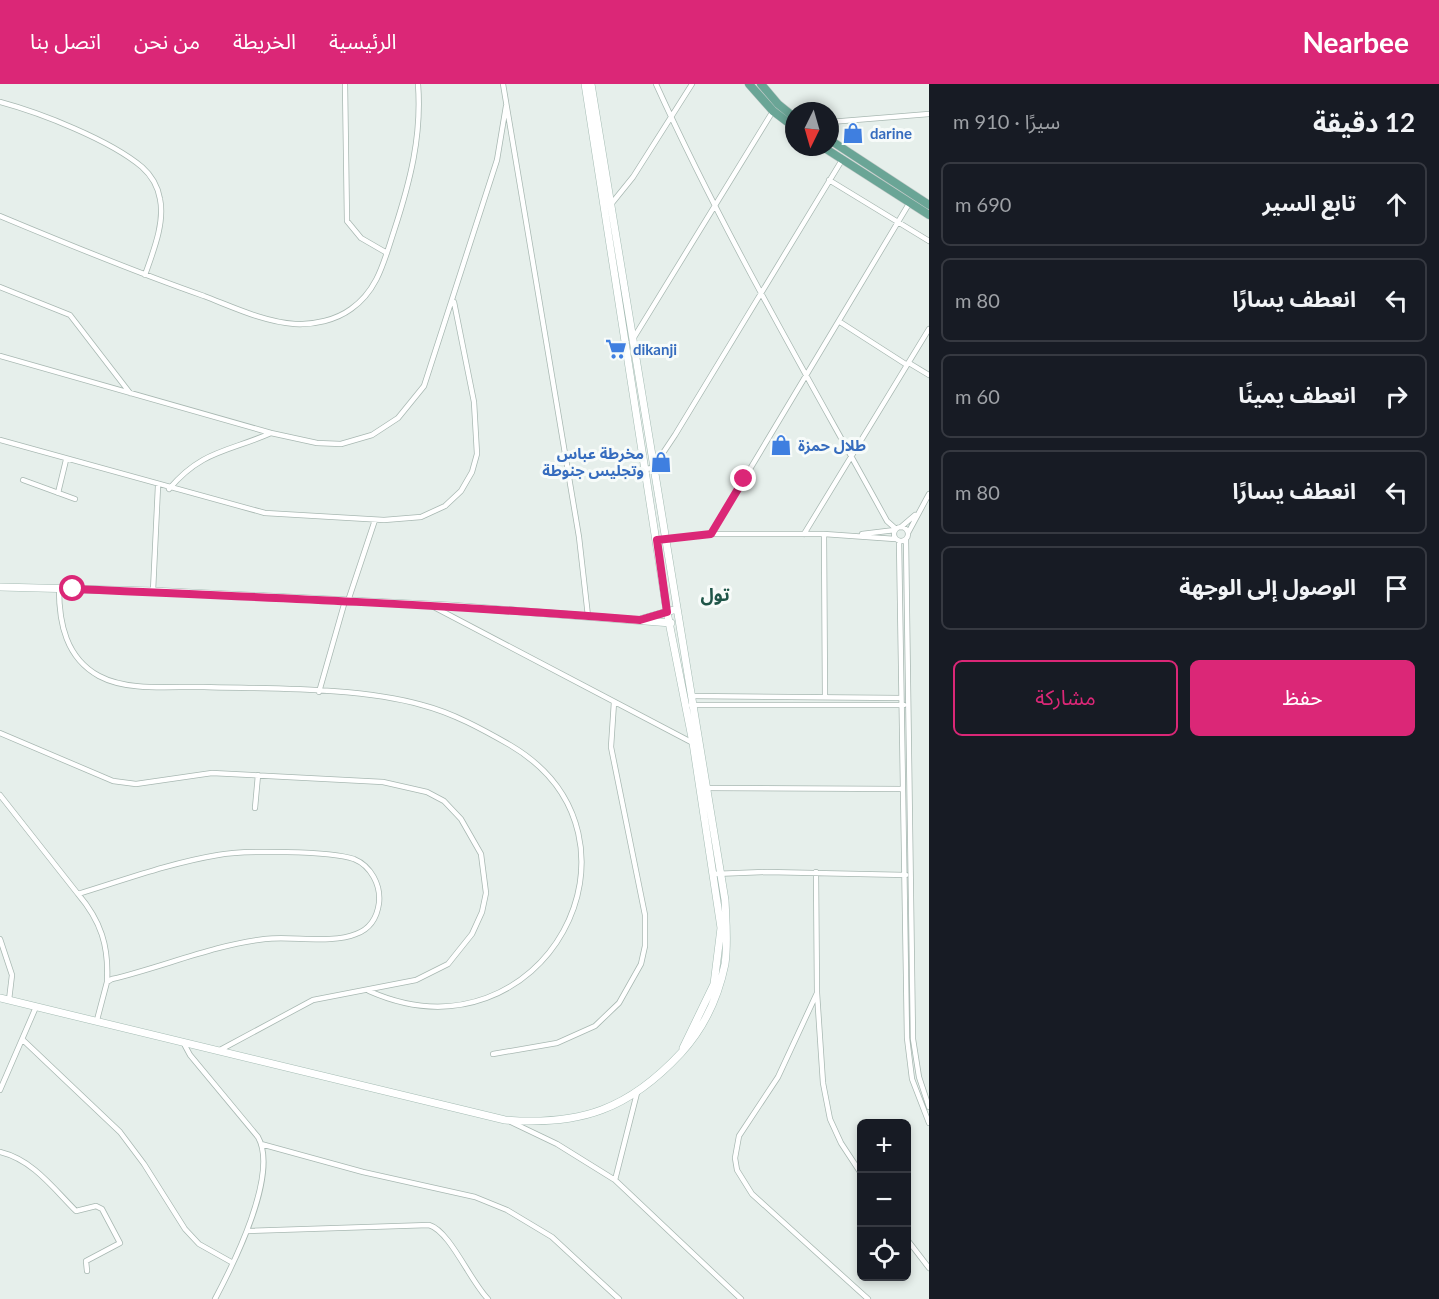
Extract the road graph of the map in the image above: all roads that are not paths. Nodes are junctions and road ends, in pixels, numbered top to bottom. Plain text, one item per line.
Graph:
1 (345, 84) edge
2 (418, 84) edge
3 (503, 84) edge
4 (585, 84) edge
5 (591, 84) edge
6 (656, 84) edge
7 (692, 84) edge
8 (749, 84) edge
9 (761, 84) edge
10 (0, 102) edge
11 (506, 106) junction
12 (775, 107) junction
13 (785, 112) edge
14 (929, 114) edge
15 (670, 116) junction
16 (785, 118) edge
17 (839, 121) edge
18 (839, 146) edge
19 (836, 156) edge
20 (842, 160) junction
21 (829, 180) junction
22 (912, 199) junction
23 (608, 204) junction
24 (714, 204) junction
25 (929, 205) edge
26 (929, 215) edge
27 (0, 216) edge
28 (898, 221) junction
29 (929, 241) edge
30 (387, 253) junction
31 (145, 275) junction
32 (0, 287) edge
33 (761, 290) junction
34 (453, 301) junction
35 (840, 322) junction
36 (929, 329) edge
37 (629, 339) junction
38 (0, 356) edge
39 (908, 364) junction
40 (806, 375) junction
41 (929, 375) edge
42 (130, 393) junction
43 (271, 433) junction
44 (0, 440) edge
45 (852, 456) junction
46 (66, 460) junction
47 (649, 469) junction
48 (23, 480) dead end
49 (159, 486) junction
50 (170, 489) junction
51 (58, 493) junction
52 (929, 494) edge
53 (75, 499) dead end
54 (919, 511) junction
55 (375, 520) junction
56 (898, 529) junction
57 (908, 533) junction
58 (711, 534) junction
59 (804, 534) junction
60 (824, 534) junction
61 (860, 535) junction
62 (660, 539) junction
63 (897, 540) junction
64 (906, 540) junction
65 (0, 587) edge
66 (59, 589) junction
67 (153, 591) junction
68 (346, 601) junction
69 (429, 605) junction
70 (677, 609) junction
71 (667, 612) junction
72 (588, 616) junction
73 (640, 620) junction
74 (679, 622) junction
75 (669, 624) junction
76 (319, 693) junction
77 (692, 696) junction
78 (825, 698) junction
79 (904, 698) junction
80 (784, 700) junction
81 (801, 700) junction
82 (614, 702) junction
83 (690, 705) junction
84 (904, 705) junction
85 (0, 733) edge
86 (693, 742) junction
87 (258, 775) junction
88 (704, 788) junction
89 (903, 789) junction
90 (0, 795) edge
91 (255, 808) dead end
92 (816, 872) junction
93 (718, 874) junction
94 (904, 874) junction
95 (911, 874) junction
96 (78, 894) junction
97 (0, 939) edge
98 (107, 982) junction
99 (369, 991) junction
100 (818, 993) junction
101 (0, 998) edge
102 (9, 1000) junction
103 (36, 1006) junction
104 (97, 1020) junction
105 (23, 1040) junction
106 (183, 1042) junction
107 (220, 1050) junction
108 (494, 1054) dead end
109 (0, 1089) edge
110 (637, 1093) junction
111 (929, 1107) edge
112 (505, 1120) junction
113 (929, 1123) edge
114 (261, 1144) junction
115 (0, 1152) edge
116 (860, 1173) edge
117 (615, 1180) junction
118 (248, 1231) junction
119 (911, 1245) edge
120 (233, 1263) junction
121 (929, 1268) edge
122 (87, 1271) dead end
123 (215, 1299) edge
124 (488, 1299) edge
125 (619, 1299) edge
126 (741, 1299) edge
127 (868, 1299) edge

1 - 30 street
2 - 30 street
3 - 11 street
4 - 23 street
5 - 23 street
6 - 15 street
7 - 15 street
8 - 12 main road
9 - 12 main road
10 - 31 street
11 - 34 street
11 - 72 street
12 - 13 main road
12 - 16 main road
12 - 24 street
14 - 17 street
15 - 23 street
15 - 24 street
18 - 22 main road
19 - 20 main road
20 - 21 street
20 - 22 main road
21 - 28 street
21 - 33 street
22 - 25 main road
22 - 26 main road
22 - 28 street
23 - 37 street
24 - 33 street
24 - 37 street
27 - 31 street
28 - 29 street
28 - 35 street
30 - 31 street
32 - 42 street
33 - 40 street
33 - 47 street
34 - 43 street
34 - 55 street
35 - 39 street
35 - 40 street
36 - 39 street
37 - 47 street
38 - 42 street
39 - 41 street
39 - 45 street
40 - 45 street
40 - 58 street
42 - 43 street
43 - 50 street
44 - 46 street
45 - 56 street
45 - 59 street
46 - 49 street
46 - 51 street
47 - 62 street
48 - 51 street
49 - 50 street
49 - 67 street
50 - 55 street
51 - 53 street
52 - 54 street
54 - 56 street
54 - 57 street
55 - 68 street
56 - 57 street
56 - 61 street
56 - 63 street
57 - 64 street
58 - 59 street
58 - 62 street
59 - 60 street
60 - 61 street
60 - 78 street
61 - 63 street
62 - 70 street
62 - 71 street
63 - 64 street
63 - 79 street
64 - 79 street
65 - 66 street
66 - 67 street
66 - 76 street
67 - 68 street
68 - 69 street
68 - 76 street
69 - 72 street
69 - 82 street
70 - 71 street
70 - 74 street
71 - 73 street
71 - 75 street
72 - 73 street
73 - 75 street
74 - 75 street
74 - 77 street
75 - 83 street
76 - 99 street
77 - 80 street
77 - 83 street
78 - 79 street
78 - 81 street
79 - 84 street
80 - 81 street
80 - 83 street
81 - 84 street
82 - 86 street
82 - 108 street
83 - 86 street
83 - 88 street
84 - 89 street
84 - 95 street
85 - 87 street
86 - 88 street
87 - 91 street
87 - 99 street
88 - 89 street
88 - 93 street
89 - 94 street
90 - 96 street
92 - 93 street
92 - 94 street
92 - 100 street
93 - 110 street
94 - 95 street
94 - 113 street
95 - 111 street
96 - 98 street
96 - 98 street
97 - 102 street
98 - 104 street
99 - 107 street
100 - 116 street
100 - 127 street
101 - 102 street
102 - 103 street
103 - 104 street
103 - 105 street
104 - 106 street
105 - 109 street
105 - 120 street
106 - 107 street
106 - 114 street
107 - 112 street
110 - 112 street
110 - 117 street
112 - 117 street
114 - 118 street
114 - 125 street
115 - 122 street
117 - 126 street
118 - 120 street
118 - 124 street
119 - 121 street
120 - 123 street

